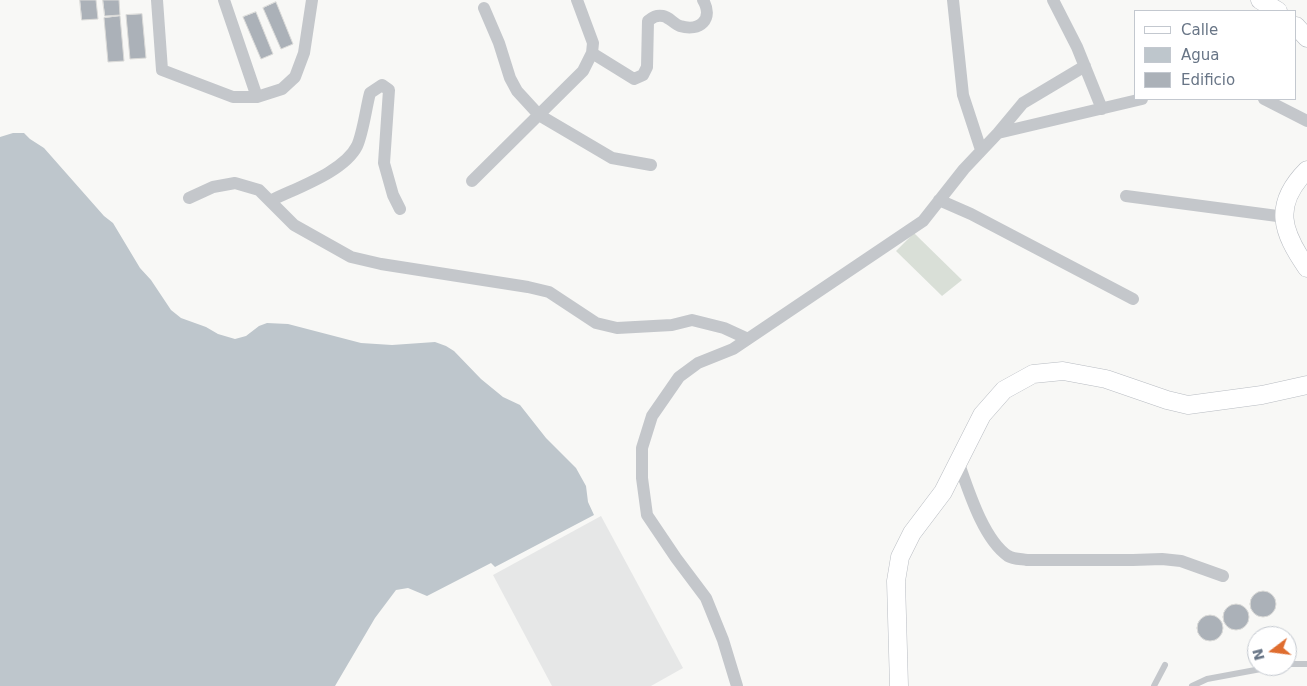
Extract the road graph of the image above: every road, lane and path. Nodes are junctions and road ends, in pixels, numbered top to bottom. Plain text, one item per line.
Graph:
1 (157, 0) edge
2 (224, 0) edge
3 (312, 0) edge
4 (577, 0) edge
5 (703, 0) edge
6 (953, 0) edge
7 (1054, 0) edge
8 (1260, 0) edge
9 (484, 8) dead end
10 (1276, 10) edge
11 (1297, 27) edge
12 (1307, 38) edge
13 (592, 53) junction
14 (1085, 66) junction
15 (257, 97) junction
16 (1138, 100) edge
17 (1266, 100) edge
18 (1102, 109) junction
19 (538, 115) junction
20 (1307, 121) edge
21 (998, 133) junction
22 (981, 150) junction
23 (651, 165) dead end
24 (1307, 170) edge
25 (472, 181) dead end
26 (1126, 196) dead end
27 (189, 198) dead end
28 (939, 200) junction
29 (270, 201) junction
30 (400, 209) dead end
31 (1285, 217) junction
32 (1307, 268) edge
33 (1133, 300) dead end
34 (748, 339) junction
35 (1307, 385) edge
36 (958, 461) junction
37 (1223, 576) dead end
38 (1165, 666) dead end
39 (1247, 672) edge
40 (735, 680) edge
41 (745, 686) edge
42 (899, 686) edge
43 (1154, 686) edge
44 (1192, 686) edge

1 - 15 street
2 - 15 street
3 - 15 street
4 - 13 street
5 - 13 street
6 - 22 street
7 - 14 street
8 - 10 street
9 - 19 street
11 - 12 street
13 - 19 street
14 - 18 street
14 - 21 street
16 - 18 street
17 - 20 street
18 - 21 street
19 - 23 street
19 - 25 street
21 - 22 street
22 - 28 street
24 - 31 street
26 - 31 street
27 - 29 street
28 - 33 street
28 - 34 street
29 - 30 street
29 - 34 street
31 - 32 street
34 - 40 street
35 - 36 street
36 - 37 street
36 - 42 street
38 - 43 lane
39 - 44 lane
40 - 41 street

